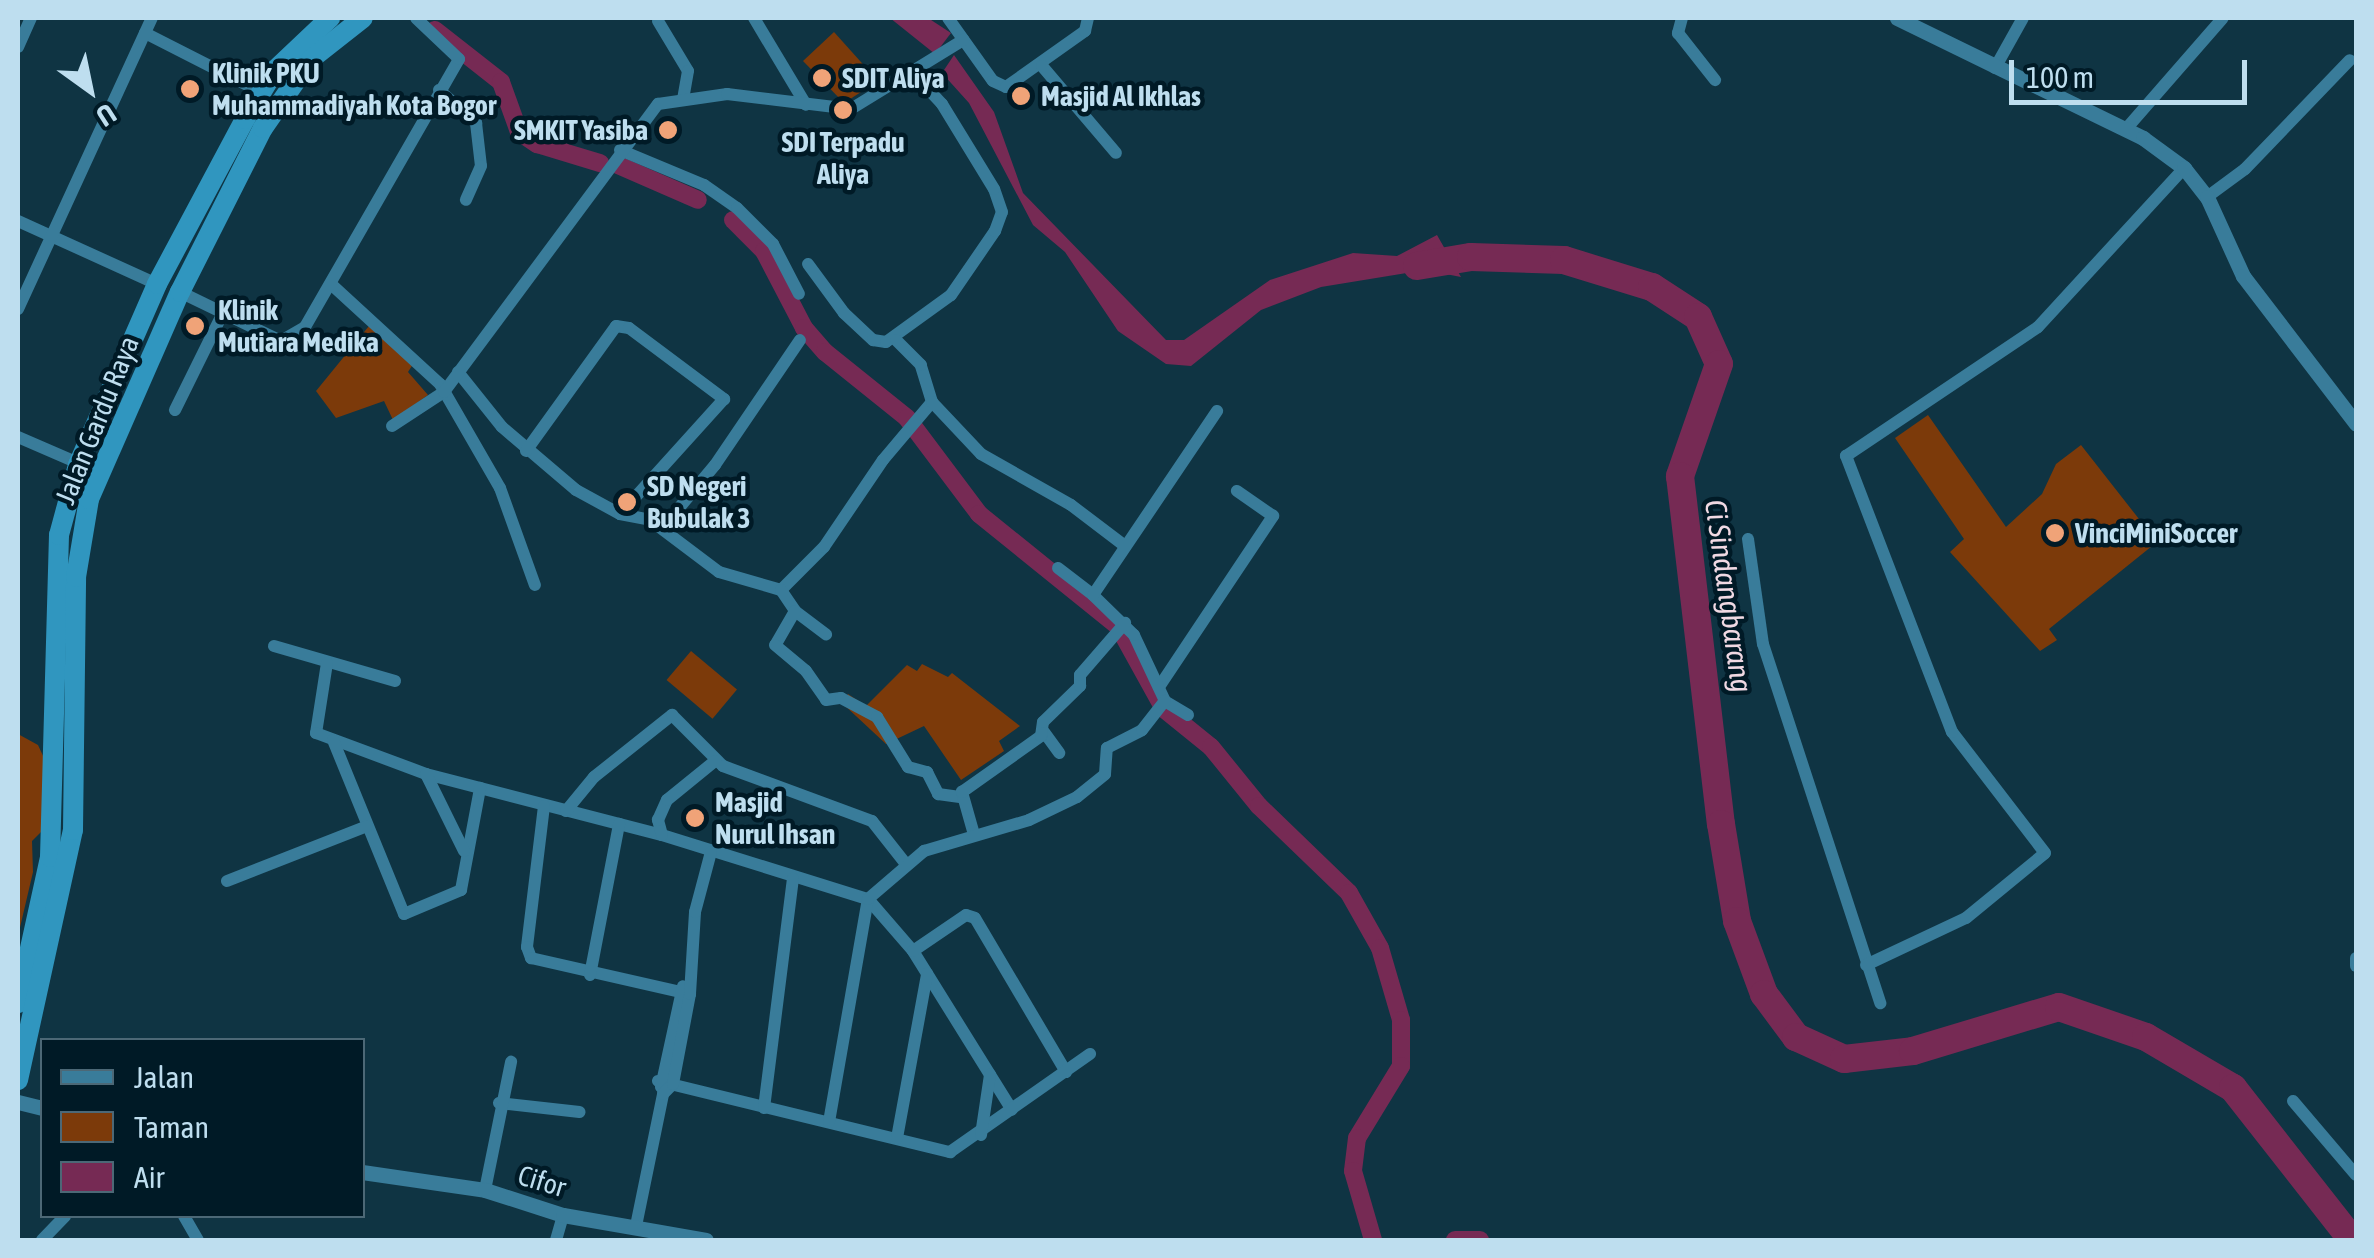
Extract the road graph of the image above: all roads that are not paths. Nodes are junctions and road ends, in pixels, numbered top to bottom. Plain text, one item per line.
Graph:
1 (31, 18) edge
2 (152, 18) edge
3 (330, 18) edge
4 (363, 18) edge
5 (416, 18) edge
6 (754, 18) edge
7 (948, 18) edge
8 (1088, 18) edge
9 (1682, 18) edge
10 (1897, 18) edge
11 (2024, 18) edge
12 (2224, 18) edge
13 (658, 21) dead end
14 (145, 33) junction
15 (958, 43) junction
16 (18, 47) edge
17 (2350, 60) dead end
18 (1042, 66) junction
19 (1995, 68) junction
20 (915, 75) junction
21 (1715, 80) dead end
22 (439, 90) junction
23 (261, 92) junction
24 (683, 98) junction
25 (806, 106) junction
26 (254, 124) junction
27 (2126, 130) junction
28 (620, 150) junction
29 (1116, 153) dead end
30 (2184, 168) junction
31 (2206, 198) junction
32 (466, 200) dead end
33 (18, 221) edge
34 (50, 236) junction
35 (808, 264) dead end
36 (157, 284) junction
37 (332, 284) junction
38 (180, 292) junction
39 (800, 294) dead end
40 (18, 310) edge
41 (224, 313) junction
42 (800, 340) dead end
43 (896, 340) junction
44 (458, 372) junction
45 (444, 392) junction
46 (932, 402) junction
47 (175, 410) dead end
48 (1217, 411) dead end
49 (2356, 424) edge
50 (392, 426) dead end
51 (18, 437) edge
52 (526, 451) junction
53 (78, 465) junction
54 (101, 473) junction
55 (1237, 491) dead end
56 (620, 514) junction
57 (663, 527) junction
58 (1748, 538) dead end
59 (1126, 546) junction
60 (1058, 568) dead end
61 (535, 585) dead end
62 (782, 590) junction
63 (1093, 596) junction
64 (795, 611) junction
65 (1121, 627) junction
66 (826, 634) dead end
67 (274, 646) dead end
68 (327, 664) junction
69 (395, 680) dead end
70 (1159, 686) junction
71 (1165, 701) junction
72 (1188, 716) dead end
73 (1044, 732) junction
74 (333, 740) junction
75 (1059, 753) dead end
76 (715, 761) junction
77 (426, 774) junction
78 (480, 788) junction
79 (960, 796) junction
80 (544, 806) junction
81 (566, 811) junction
82 (619, 824) junction
83 (367, 826) junction
84 (973, 831) junction
85 (662, 835) junction
86 (464, 852) junction
87 (710, 852) junction
88 (906, 864) junction
89 (793, 879) junction
90 (228, 881) dead end
91 (868, 899) junction
92 (912, 951) junction
93 (2356, 958) edge
94 (1866, 965) junction
95 (2356, 966) edge
96 (927, 974) junction
97 (590, 975) junction
98 (685, 994) junction
99 (18, 1003) edge
100 (1880, 1003) dead end
101 (1090, 1054) dead end
102 (511, 1062) dead end
103 (1066, 1072) junction
104 (990, 1074) junction
105 (18, 1080) edge
106 (665, 1086) junction
107 (2293, 1101) dead end
108 (499, 1103) junction
109 (764, 1108) junction
110 (1012, 1110) junction
111 (579, 1112) dead end
112 (829, 1122) junction
113 (980, 1134) junction
114 (897, 1138) junction
115 (365, 1172) edge
116 (2356, 1174) edge
117 (485, 1190) junction
118 (563, 1215) junction
119 (63, 1218) edge
120 (185, 1218) edge
121 (636, 1226) junction
122 (42, 1240) edge
123 (198, 1240) edge
124 (556, 1240) edge
125 (706, 1240) edge

1 - 16 street
2 - 14 street
3 - 23 highway, Jalan Gardu Raya
4 - 26 highway, Jalan Gardu Raya
5 - 22 street
6 - 25 street
7 - 15 street
8 - 18 street
9 - 21 street
10 - 19 street
11 - 19 street
12 - 27 street
13 - 24 street
14 - 23 street
14 - 34 street
15 - 18 street
15 - 20 street
17 - 31 street
18 - 29 street
19 - 27 street
20 - 25 street
20 - 43 street
22 - 32 street
22 - 37 street
23 - 26 highway, Jalan Gardu Raya
24 - 25 street
24 - 28 street
26 - 36 highway, Jalan Gardu Raya
26 - 38 highway, Jalan Gardu Raya
27 - 30 street
28 - 39 street
28 - 44 street
30 - 31 street
30 - 94 street
31 - 49 street
33 - 34 street
34 - 36 street
34 - 40 street
35 - 43 street
36 - 53 highway, Jalan Gardu Raya
37 - 41 street
37 - 45 street
38 - 41 street
38 - 54 highway, Jalan Gardu Raya
41 - 47 street
42 - 57 street
43 - 46 street
44 - 45 street
44 - 52 street
45 - 50 street
45 - 61 street
46 - 59 street
46 - 62 street
48 - 59 street
51 - 53 street
52 - 56 street
52 - 56 street
53 - 54 street
53 - 99 highway, Jalan Gardu Raya
54 - 105 highway, Jalan Gardu Raya
55 - 70 street
56 - 57 street
57 - 62 street
58 - 94 street
59 - 63 street
60 - 63 street
62 - 64 street
63 - 65 street
64 - 66 street
64 - 79 street
65 - 70 street
65 - 73 street
67 - 68 street
68 - 69 street
68 - 74 street
70 - 71 street
71 - 72 street
71 - 84 street
73 - 75 street
73 - 79 street
74 - 77 street
74 - 83 street
76 - 81 street
76 - 85 street
76 - 88 street
77 - 78 street
77 - 86 street
78 - 80 street
78 - 86 street
79 - 84 street
80 - 81 street
80 - 97 street
81 - 82 street
82 - 85 street
82 - 97 street
83 - 86 street
83 - 90 street
84 - 88 street
85 - 87 street
87 - 89 street
87 - 98 street
88 - 91 street
89 - 91 street
89 - 109 street
91 - 92 street
91 - 112 street
92 - 96 street
92 - 103 street
93 - 95 street
94 - 100 street
96 - 104 street
96 - 114 street
97 - 98 street
98 - 106 street
101 - 103 street
102 - 108 street
103 - 110 street
104 - 110 street
104 - 113 street
106 - 109 street
106 - 121 street
107 - 116 street
108 - 111 street
108 - 117 street
109 - 112 street
110 - 113 street
112 - 114 street
113 - 114 street
115 - 117 street, Cifor
117 - 118 street, Cifor
118 - 121 street, Cifor
118 - 124 street
119 - 122 street
120 - 123 street
121 - 125 street, Cifor

